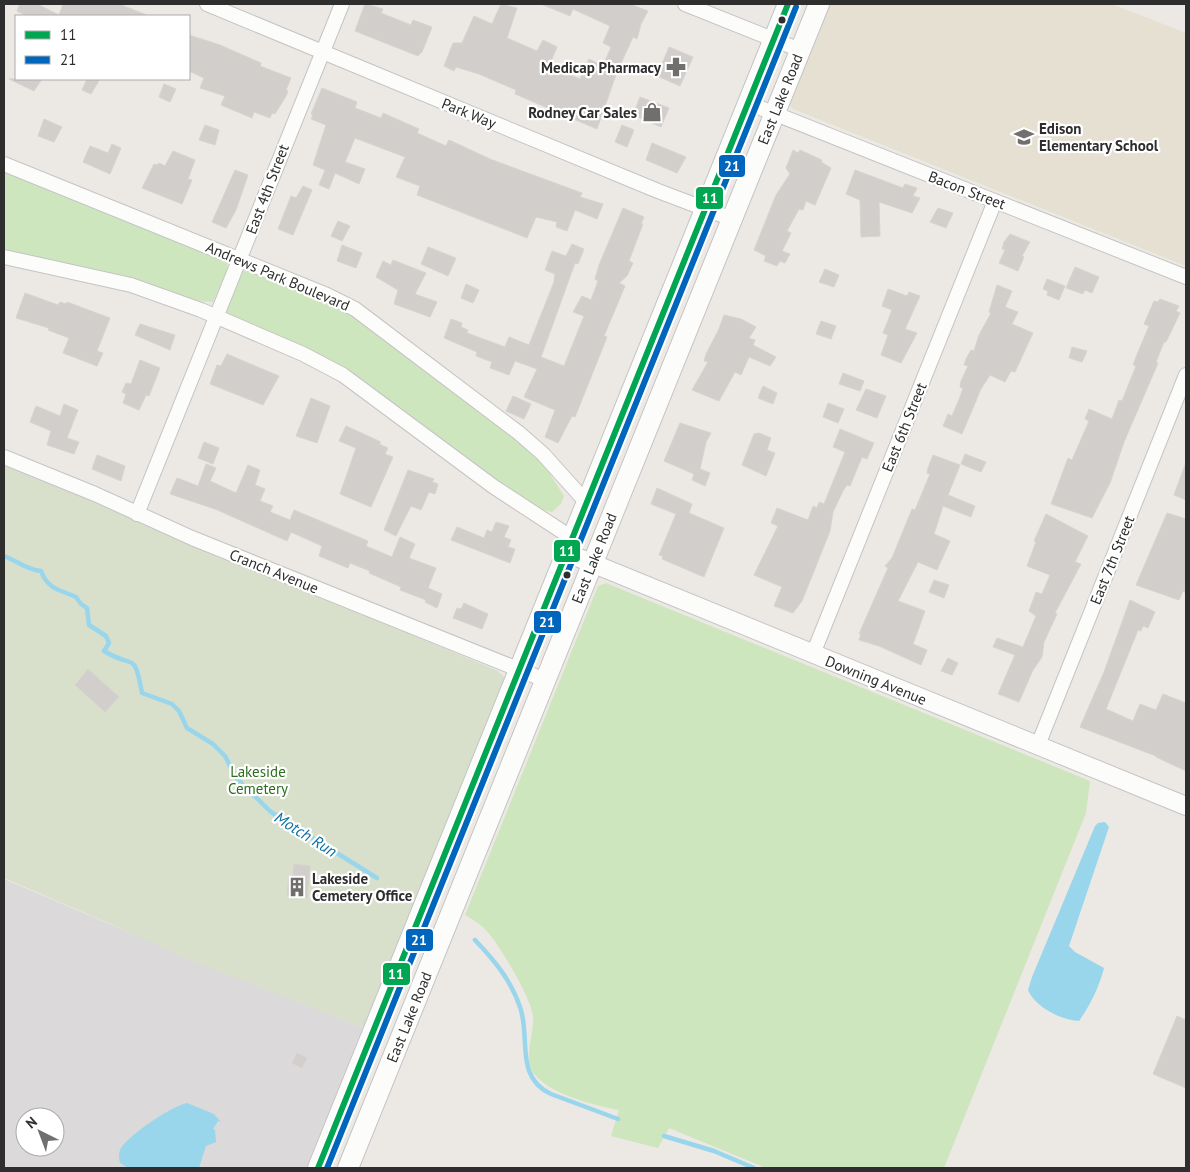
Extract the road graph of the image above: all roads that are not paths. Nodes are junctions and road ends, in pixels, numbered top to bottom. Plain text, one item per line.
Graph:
1 (207, 4) edge
2 (342, 4) edge
3 (685, 4) edge
4 (788, 4) edge
5 (818, 4) edge
6 (774, 40) junction
7 (800, 50) junction
8 (322, 51) junction
9 (748, 103) junction
10 (774, 114) junction
11 (4, 164) edge
12 (995, 201) junction
13 (705, 210) junction
14 (732, 219) junction
15 (4, 257) edge
16 (239, 259) junction
17 (1186, 277) edge
18 (215, 316) junction
19 (1186, 375) edge
20 (4, 458) edge
21 (587, 502) junction
22 (137, 514) junction
23 (570, 546) junction
24 (592, 564) junction
25 (814, 654) junction
26 (519, 671) junction
27 (545, 680) junction
28 (1038, 745) junction
29 (1186, 806) edge
30 (318, 1168) edge
31 (348, 1168) edge

1 - 8 street, Park Way
2 - 8 street, East 4th Street
3 - 6 street
4 - 6 main road, East Lake Road
5 - 7 main road, East Lake Road
6 - 7 street
6 - 9 main road, East Lake Road
7 - 10 main road, East Lake Road
8 - 13 street, Park Way
8 - 16 street, East 4th Street
9 - 10 street, Bacon Street
9 - 13 main road, East Lake Road
10 - 12 street, Bacon Street
10 - 14 main road, East Lake Road
11 - 16 street, Andrews Park Boulevard
12 - 17 street, Bacon Street
12 - 25 street, East 6th Street
13 - 14 street, Park Way
13 - 21 main road, East Lake Road
14 - 24 main road, East Lake Road
15 - 18 street
16 - 18 street, East 4th Street
16 - 21 street, Andrews Park Boulevard
18 - 22 street, East 4th Street
18 - 23 street
19 - 28 street, East 7th Street
20 - 22 street, Cranch Avenue
21 - 23 main road, East Lake Road
22 - 26 street, Cranch Avenue
23 - 24 street, Downing Avenue
23 - 26 main road, East Lake Road
24 - 25 street, Downing Avenue
24 - 27 main road, East Lake Road
25 - 28 street, Downing Avenue
26 - 27 street, Cranch Avenue
26 - 30 main road, East Lake Road
27 - 31 main road, East Lake Road
28 - 29 street, Downing Avenue

